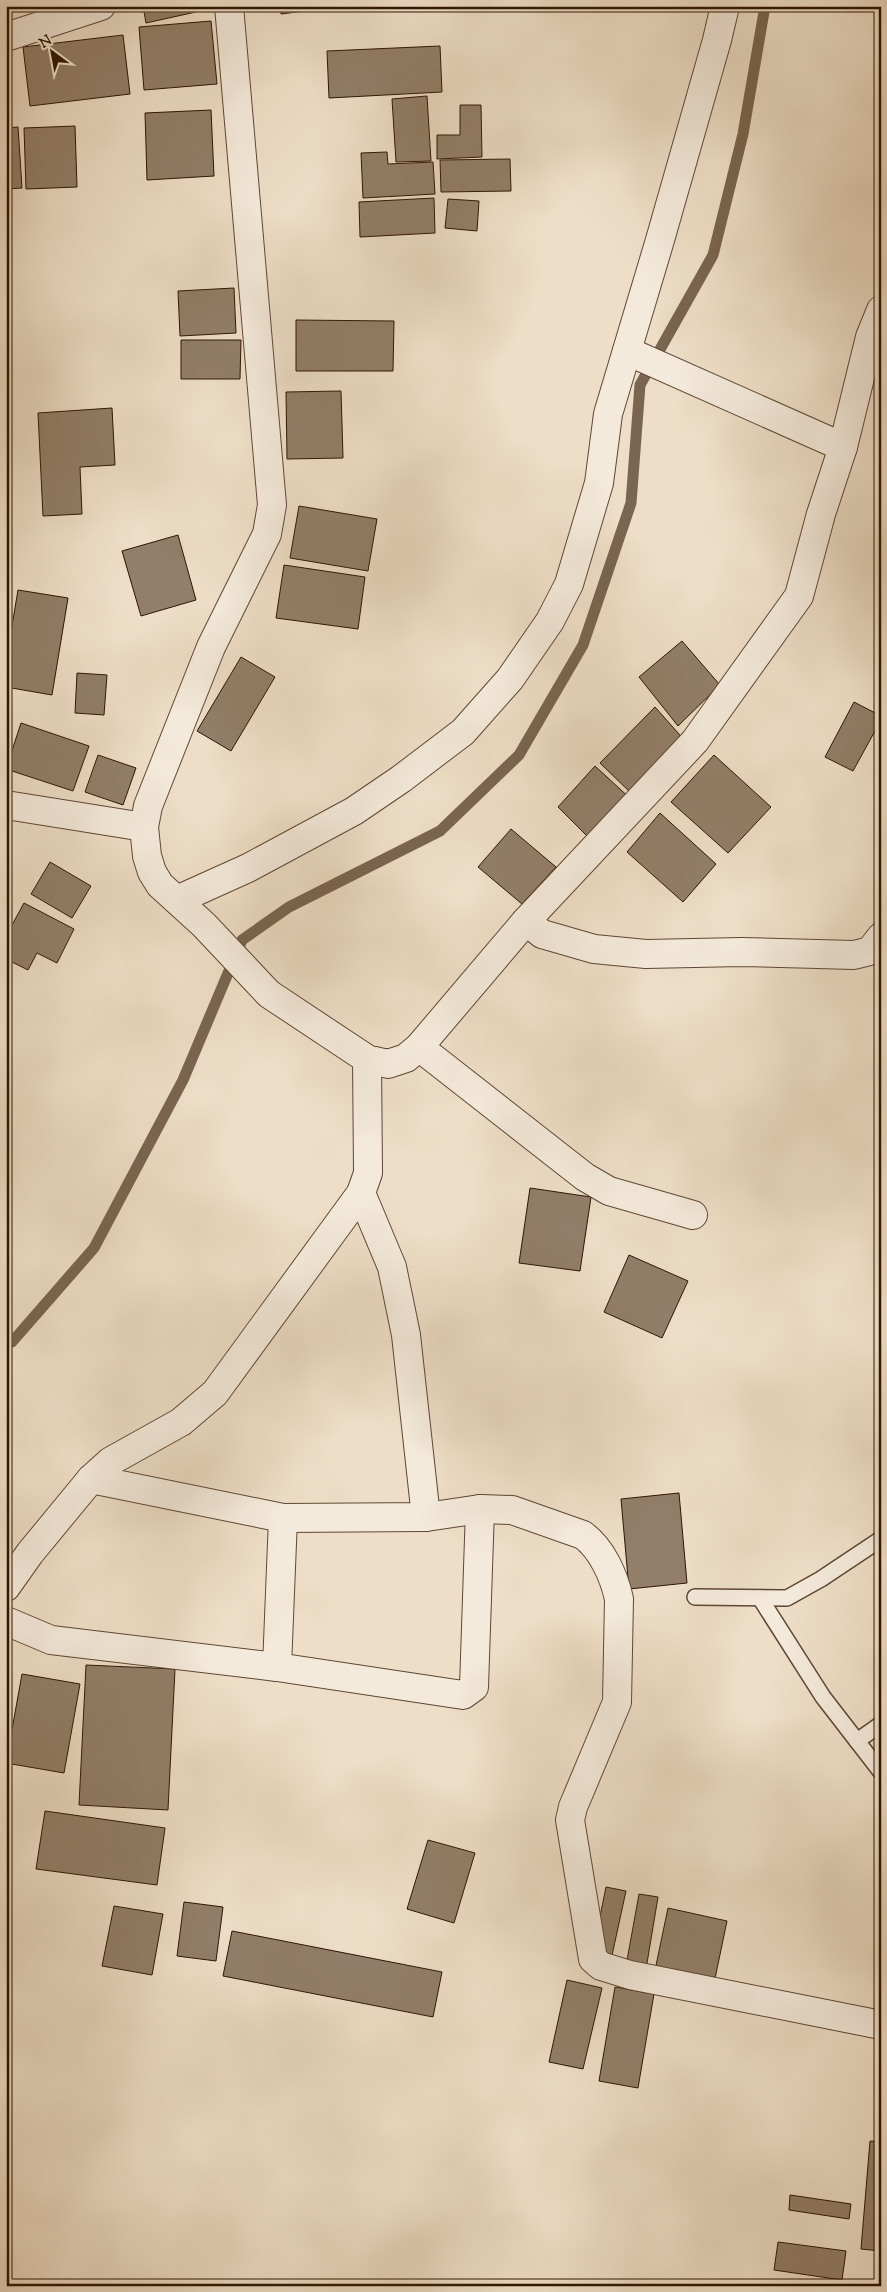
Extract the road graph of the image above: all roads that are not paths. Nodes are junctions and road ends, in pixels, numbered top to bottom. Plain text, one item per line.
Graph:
1 (101, 6) edge
2 (229, 6) edge
3 (724, 6) edge
4 (6, 37) edge
5 (881, 310) edge
6 (876, 339) edge
7 (627, 351) junction
8 (843, 447) junction
9 (6, 804) edge
10 (144, 827) junction
11 (177, 900) junction
12 (526, 921) junction
13 (881, 937) edge
14 (419, 1047) junction
15 (367, 1059) junction
16 (361, 1194) junction
17 (693, 1215) dead end
18 (91, 1480) junction
19 (480, 1509) junction
20 (426, 1517) junction
21 (283, 1518) junction
22 (881, 1539) edge
23 (6, 1587) edge
24 (695, 1597) dead end
25 (760, 1598) junction
26 (6, 1621) edge
27 (277, 1666) junction
28 (881, 1724) edge
29 (857, 1741) junction
30 (881, 1772) edge
31 (881, 2025) edge

1 - 4 street
2 - 10 street
3 - 7 street
5 - 6 street
6 - 8 street
7 - 8 street
7 - 11 street
8 - 12 street
9 - 10 street
10 - 11 street
11 - 15 street
12 - 13 street
12 - 14 street
14 - 15 street
14 - 17 street
15 - 16 street
16 - 18 street
16 - 20 street
18 - 21 street
18 - 23 street
19 - 20 street
19 - 27 street
19 - 31 street
20 - 21 street
21 - 27 street
22 - 25 lane
24 - 25 lane
25 - 29 lane
26 - 27 street
28 - 29 lane
29 - 30 lane

